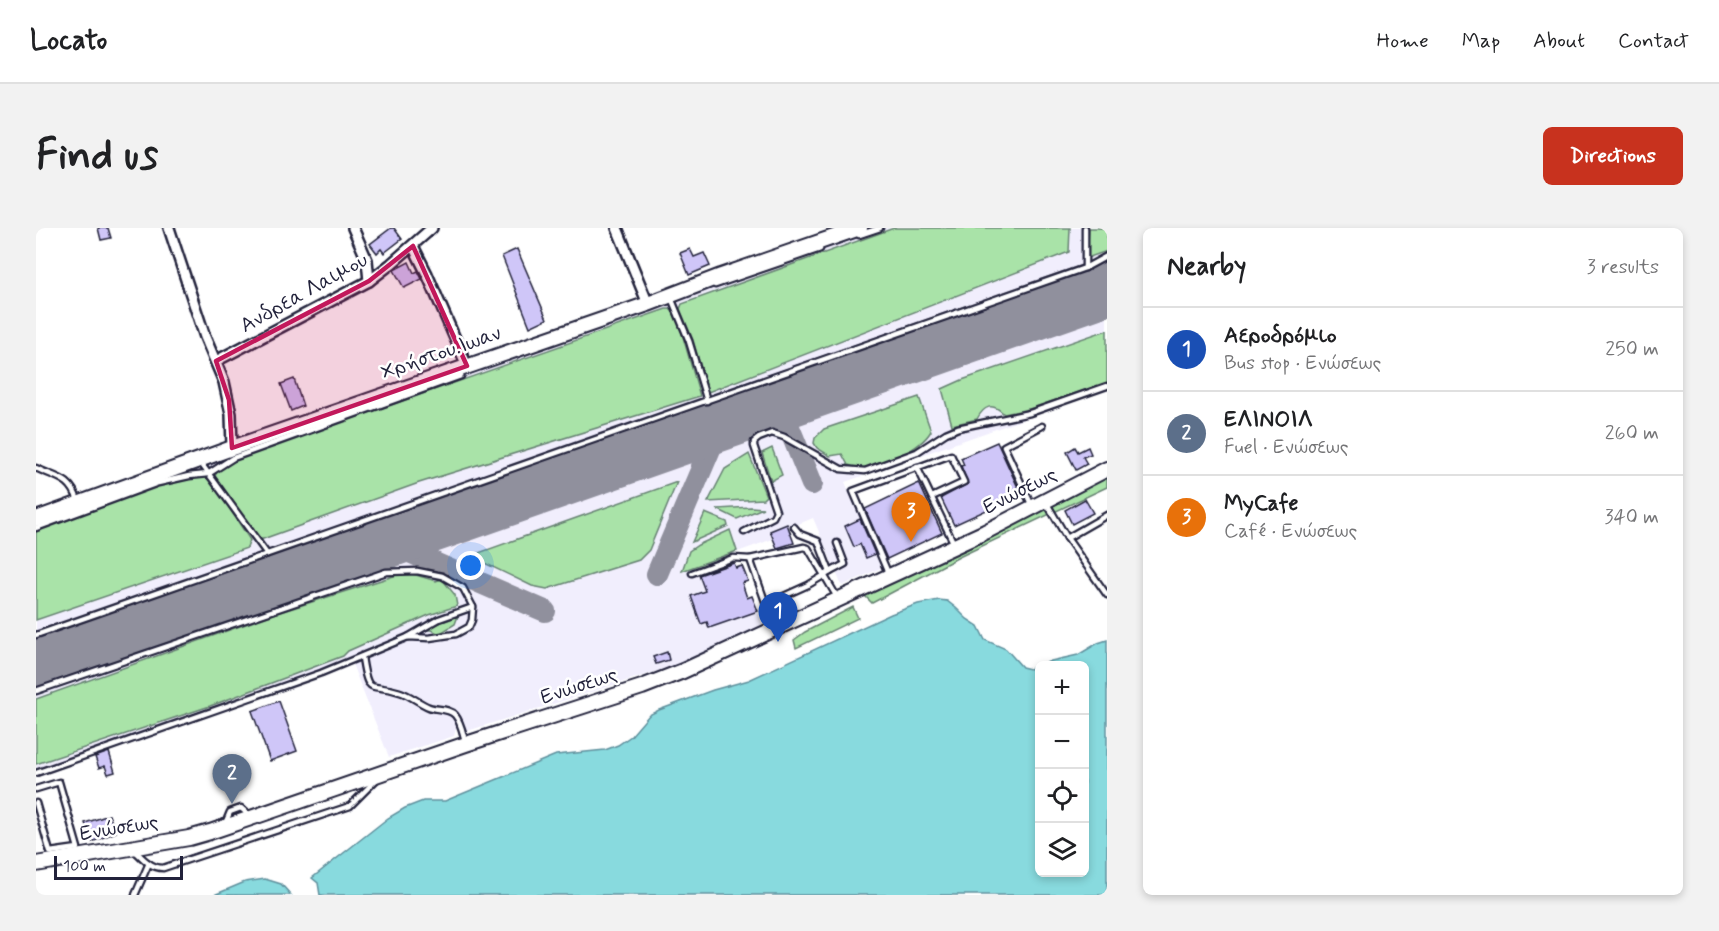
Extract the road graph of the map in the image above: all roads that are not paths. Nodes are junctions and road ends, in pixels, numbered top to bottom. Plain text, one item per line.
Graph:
1 (169, 228) edge
2 (353, 228) edge
3 (432, 228) edge
4 (617, 228) edge
5 (880, 228) edge
6 (1085, 228) edge
7 (859, 232) edge
8 (413, 246) junction
9 (825, 247) dead end
10 (1107, 256) edge
11 (1085, 268) junction
12 (369, 281) junction
13 (672, 300) junction
14 (648, 304) junction
15 (216, 361) junction
16 (467, 366) junction
17 (1107, 386) edge
18 (707, 401) junction
19 (1042, 426) dead end
20 (232, 448) junction
21 (200, 461) junction
22 (917, 467) junction
23 (36, 468) edge
24 (1107, 469) edge
25 (208, 474) junction
26 (932, 497) junction
27 (1046, 502) junction
28 (79, 503) junction
29 (1033, 508) junction
30 (1107, 515) edge
31 (36, 519) edge
32 (794, 527) dead end
33 (36, 528) edge
34 (744, 532) dead end
35 (1067, 538) junction
36 (837, 543) dead end
37 (955, 546) junction
38 (267, 554) junction
39 (750, 559) junction
40 (830, 572) junction
41 (692, 573) dead end
42 (825, 576) junction
43 (890, 577) junction
44 (1107, 595) edge
45 (838, 600) junction
46 (766, 604) junction
47 (473, 607) junction
48 (777, 628) junction
49 (36, 635) edge
50 (408, 638) junction
51 (362, 657) junction
52 (36, 691) edge
53 (466, 744) junction
54 (36, 773) edge
55 (384, 773) junction
56 (36, 789) edge
57 (36, 803) edge
58 (132, 848) junction
59 (79, 852) junction
60 (148, 863) junction
61 (36, 864) edge
62 (135, 895) edge

1 - 15 street
2 - 12 street
3 - 8 street, Ανδρεα Λαιμου
4 - 14 street
5 - 7 lane
6 - 11 lane
7 - 14 main road, Χρήστου.Ιωαν
8 - 12 street, Ανδρεα Λαιμου
8 - 16 street
9 - 13 lane
10 - 11 lane
11 - 18 lane
12 - 15 street, Ανδρεα Λαιμου
13 - 18 lane
13 - 25 lane
14 - 16 main road, Χρήστου.Ιωαν
15 - 20 street
16 - 20 main road, Χρήστου.Ιωαν
17 - 34 lane
18 - 38 lane
19 - 29 lane
20 - 21 main road, Χρήστου.Ιωαν
21 - 25 lane
21 - 28 main road, Χρήστου.Ιωαν
22 - 26 lane
22 - 26 lane
22 - 43 lane
23 - 28 lane
24 - 27 main road, Ενώσεως
25 - 33 lane
25 - 38 lane
26 - 37 lane
27 - 29 main road, Ενώσεως
27 - 35 lane
28 - 31 main road, Χρήστου.Ιωαν
29 - 37 main road, Ενώσεως
30 - 35 lane
32 - 40 lane
35 - 44 lane
36 - 40 lane
37 - 43 main road, Ενώσεως
38 - 49 lane
39 - 41 lane
39 - 42 lane
39 - 46 lane
40 - 42 lane
42 - 45 lane
42 - 46 lane
43 - 45 main road, Ενώσεως
45 - 48 main road, Ενώσεως
46 - 48 lane
47 - 50 lane
47 - 50 lane
47 - 52 lane
48 - 53 main road, Ενώσεως
50 - 51 lane
51 - 53 lane
51 - 54 lane
53 - 55 main road, Ενώσεως
55 - 58 main road, Ενώσεως
55 - 60 lane
56 - 59 lane
57 - 59 lane
58 - 59 main road, Ενώσεως
58 - 60 lane
59 - 61 main road, Ενώσεως
60 - 62 lane

